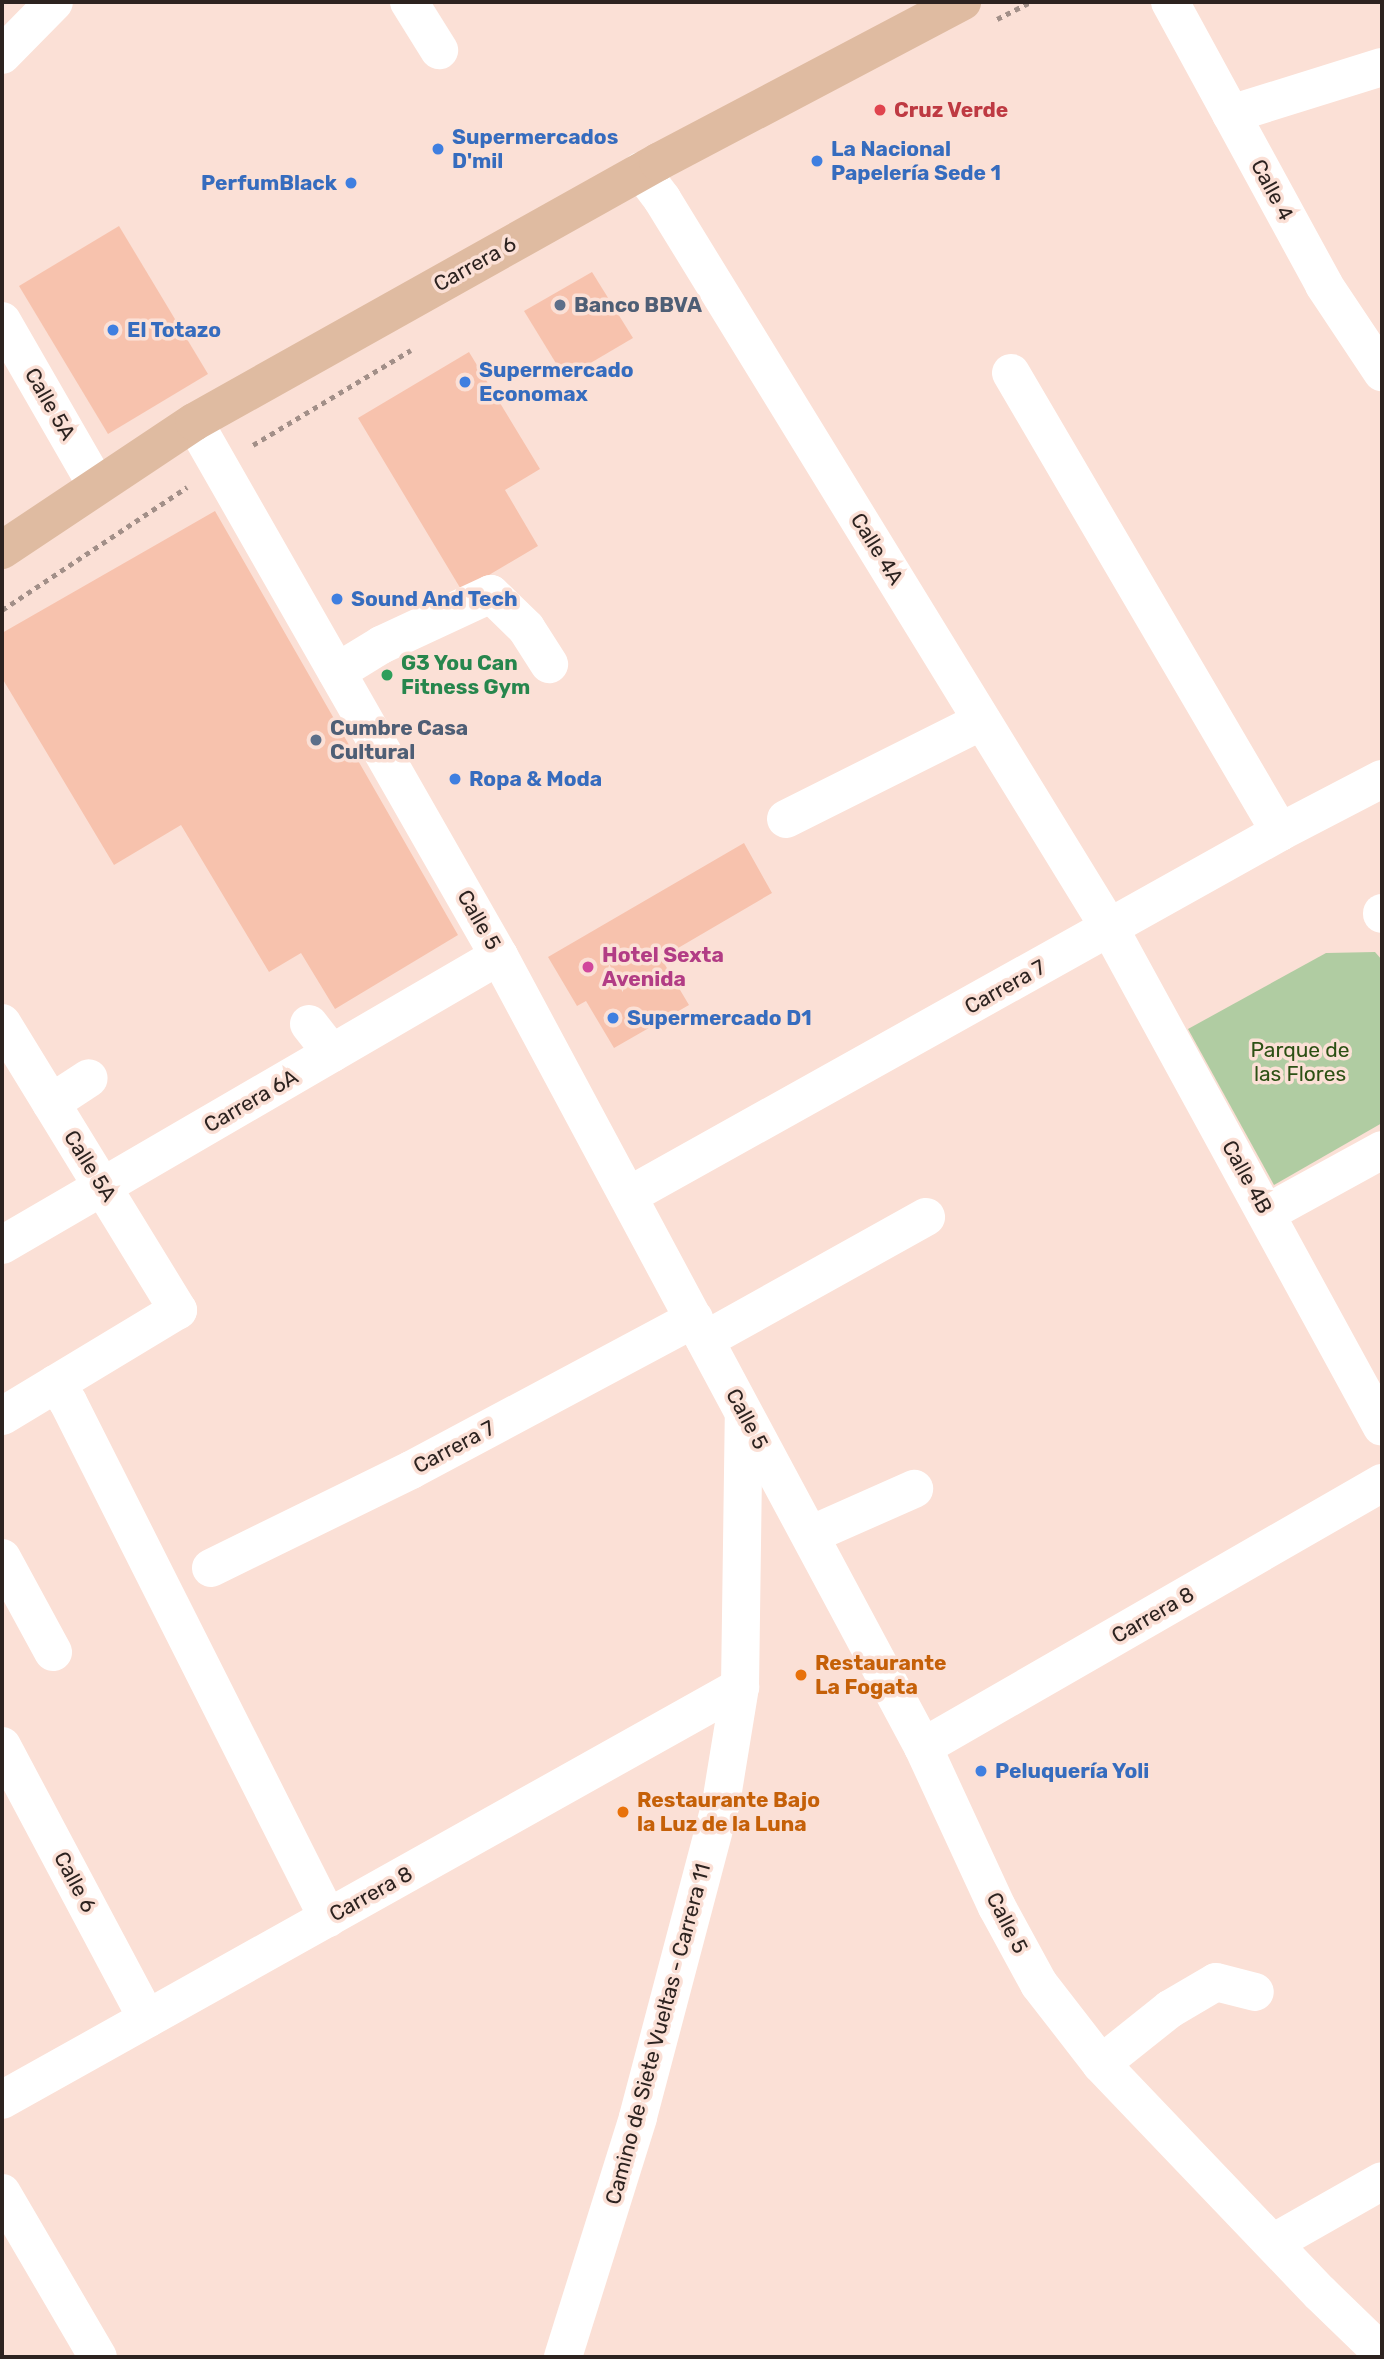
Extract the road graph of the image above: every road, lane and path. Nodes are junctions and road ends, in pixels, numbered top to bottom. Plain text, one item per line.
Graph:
1 (54, 2) edge
2 (409, 2) edge
3 (962, 2) edge
4 (1170, 2) edge
5 (439, 50) dead end
6 (2, 55) edge
7 (1382, 67) edge
8 (1231, 114) junction
9 (641, 171) junction
10 (2, 321) edge
11 (422, 343) dead end
12 (1382, 372) edge
13 (1011, 373) dead end
14 (194, 422) junction
15 (219, 466) junction
16 (97, 486) junction
17 (2, 550) edge
18 (2, 610) edge
19 (549, 664) dead end
20 (337, 672) junction
21 (982, 721) junction
22 (1382, 779) edge
23 (786, 819) dead end
24 (1280, 832) junction
25 (1110, 929) junction
26 (499, 956) junction
27 (2, 1023) edge
28 (89, 1078) dead end
29 (51, 1103) junction
30 (1382, 1150) edge
31 (102, 1186) junction
32 (628, 1196) junction
33 (1267, 1213) junction
34 (926, 1217) dead end
35 (2, 1245) edge
36 (693, 1318) junction
37 (55, 1384) junction
38 (744, 1413) junction
39 (2, 1416) edge
40 (456, 1416) dead end
41 (1382, 1427) edge
42 (1382, 1483) edge
43 (914, 1489) dead end
44 (810, 1535) junction
45 (2, 1558) edge
46 (211, 1568) dead end
47 (53, 1652) dead end
48 (740, 1687) junction
49 (2, 1746) edge
50 (923, 1747) junction
51 (328, 1918) junction
52 (1255, 1992) dead end
53 (148, 2019) junction
54 (1101, 2064) junction
55 (2, 2100) edge
56 (1382, 2181) edge
57 (2, 2193) edge
58 (1273, 2243) junction
59 (1382, 2353) edge
60 (98, 2357) edge
61 (563, 2357) edge

1 - 6 street
2 - 5 street
3 - 9 main road, Carrera 6
4 - 8 street, Calle 4
7 - 8 street
8 - 12 street, Calle 4
9 - 14 main road, Carrera 6
9 - 21 street, Calle 4A
10 - 16 street, Calle 5A
11 - 15 path
13 - 24 street
14 - 15 street, Calle 5
14 - 16 main road, Carrera 6
15 - 18 path
15 - 20 street, Calle 5
16 - 17 main road, Carrera 6
19 - 20 street
20 - 26 street, Calle 5
21 - 23 street
21 - 25 street, Calle 4A
22 - 24 street, Carrera 7
24 - 25 street, Carrera 7
25 - 32 street, Carrera 7
25 - 33 street, Calle 4B
26 - 31 street, Carrera 6A
26 - 32 street, Calle 5
27 - 29 street, Calle 5A
28 - 29 street
29 - 31 street, Calle 5A
30 - 33 street
31 - 35 street, Carrera 6A
31 - 37 street, Calle 5A
32 - 36 street, Calle 5
33 - 41 street, Calle 4B
34 - 36 street
36 - 38 street, Calle 5
36 - 40 street
36 - 46 street, Carrera 7
37 - 39 street
37 - 51 street
38 - 44 street, Calle 5
38 - 48 street, Camino de Siete Vueltas - Carrera 11
42 - 50 street, Carrera 8
43 - 44 street
44 - 50 street, Calle 5
45 - 47 street
48 - 51 street, Carrera 8
48 - 61 street, Camino de Siete Vueltas - Carrera 11
49 - 53 street, Calle 6
50 - 54 street, Calle 5
51 - 53 street, Carrera 8
52 - 54 street
53 - 55 street, Carrera 8
54 - 58 street, Calle 5
56 - 58 street
57 - 60 street
58 - 59 street, Calle 5

